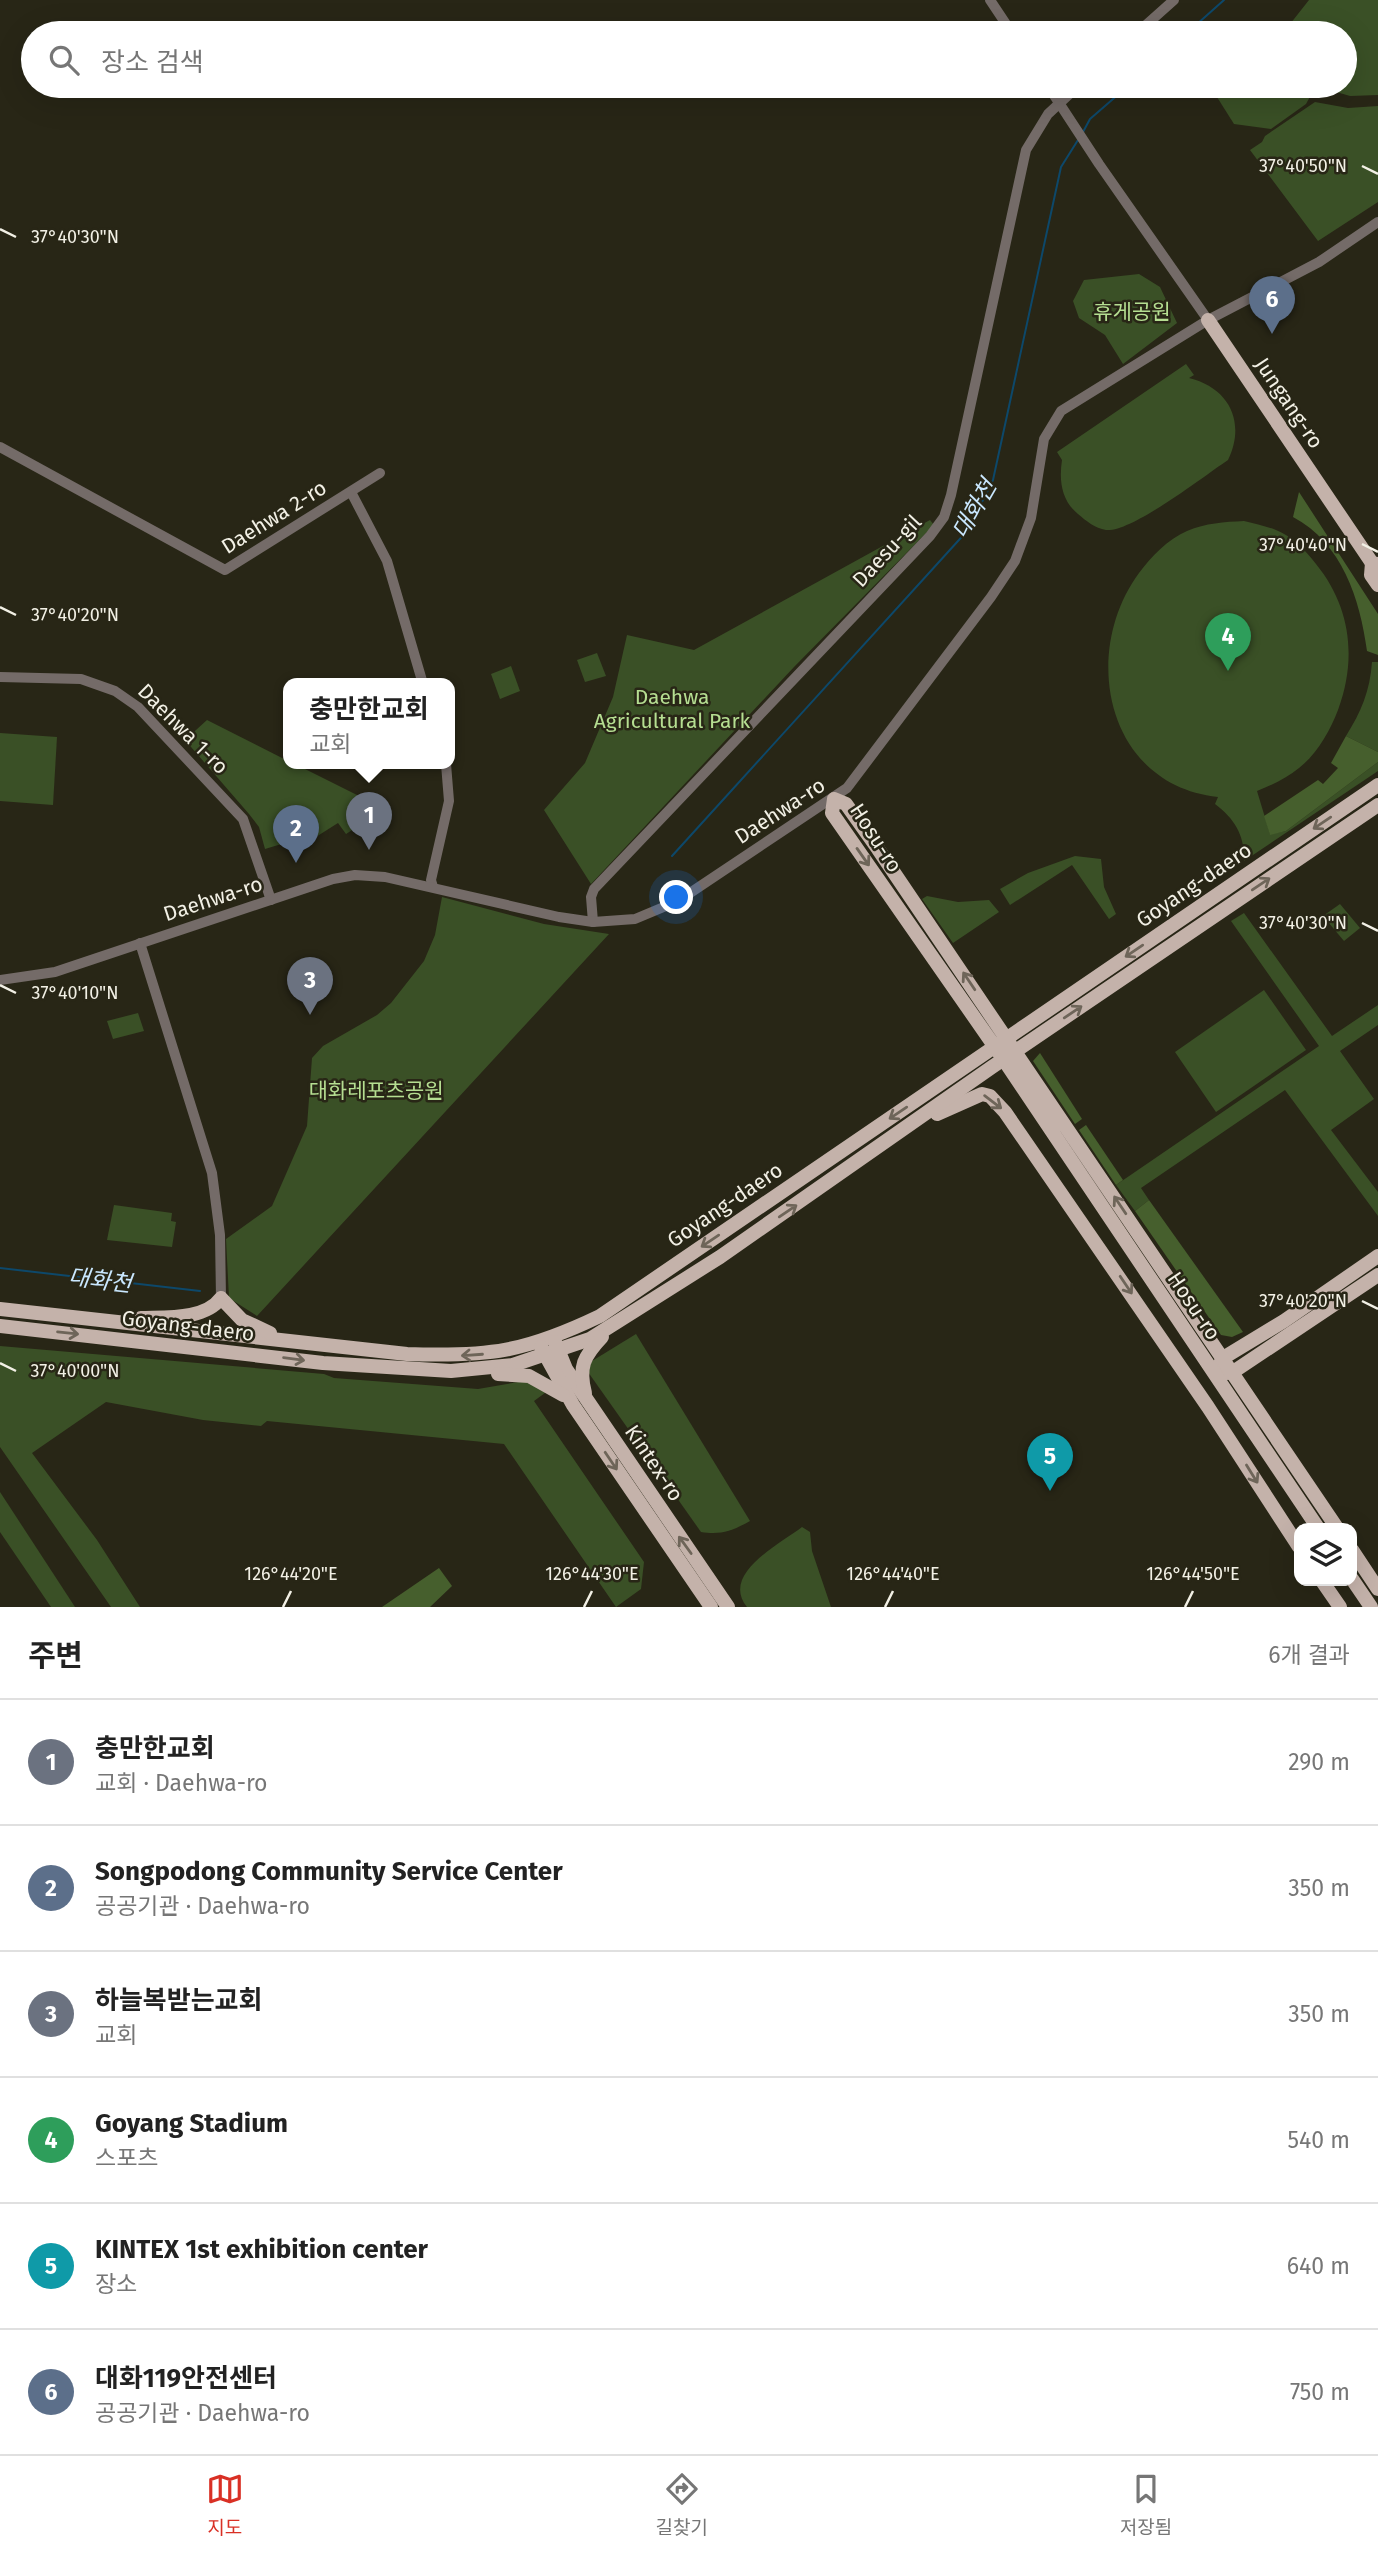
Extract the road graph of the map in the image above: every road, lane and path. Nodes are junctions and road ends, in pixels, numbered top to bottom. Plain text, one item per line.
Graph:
1 (990, 0) edge
2 (1174, 0) edge
3 (1005, 21) edge
4 (1150, 21) edge
5 (1056, 98) edge
6 (1067, 98) edge
7 (1061, 105) junction
8 (1378, 222) edge
9 (1208, 320) junction
10 (0, 447) edge
11 (380, 473) dead end
12 (351, 492) junction
13 (1375, 564) edge
14 (1378, 585) edge
15 (0, 677) edge
16 (421, 678) edge
17 (447, 769) edge
18 (1378, 785) edge
19 (834, 799) junction
20 (1378, 805) edge
21 (433, 887) junction
22 (271, 900) junction
23 (593, 922) junction
24 (140, 943) junction
25 (0, 981) edge
26 (1007, 1038) junction
27 (1017, 1051) junction
28 (999, 1053) junction
29 (909, 1126) junction
30 (1378, 1256) edge
31 (1378, 1275) edge
32 (221, 1298) junction
33 (0, 1309) edge
34 (117, 1322) junction
35 (1279, 1324) junction
36 (0, 1326) edge
37 (608, 1329) junction
38 (309, 1343) junction
39 (549, 1346) junction
40 (1270, 1348) junction
41 (1223, 1358) junction
42 (451, 1371) junction
43 (1233, 1372) junction
44 (1214, 1374) junction
45 (581, 1404) junction
46 (1240, 1411) junction
47 (1272, 1432) junction
48 (1305, 1509) junction
49 (1310, 1523) edge
50 (1315, 1523) edge
51 (1334, 1523) edge
52 (1294, 1539) edge
53 (1357, 1558) edge
54 (1325, 1586) edge
55 (1334, 1586) edge
56 (1357, 1586) edge
57 (1378, 1589) edge
58 (711, 1607) edge
59 (728, 1607) edge
60 (1340, 1607) edge
61 (1371, 1607) edge

1 - 3 street
2 - 4 street
5 - 7 street
6 - 7 street, Daesu-gil
7 - 9 street, Jungang-ro
7 - 23 street, Daesu-gil
8 - 9 street, Daehwa-ro
9 - 13 main road, Jungang-ro
9 - 19 street, Daehwa-ro
10 - 12 street, Daehwa 2-ro
11 - 12 street
12 - 16 street, Daehwa 2-ro
13 - 14 main road, Jungang-ro
15 - 22 street, Daehwa 1-ro
17 - 21 street
18 -> 26 main road, Goyang-daero
19 - 23 street, Daehwa-ro
26 -> 19 main road, Hosu-ro
19 -> 28 main road, Hosu-ro
27 -> 20 main road, Goyang-daero
21 - 22 street, Daehwa-ro
21 - 23 street, Daehwa-ro
22 - 24 street, Daehwa-ro
24 - 25 street, Daehwa-ro
24 - 32 street
26 - 27 main road, Hosu-ro
26 - 28 main road, Goyang-daero
27 - 28 main road, Goyang-daero
41 -> 27 main road, Hosu-ro
28 - 29 main road, Goyang-daero
28 -> 39 main road, Goyang-daero
28 - 44 main road, Hosu-ro
37 -> 29 main road, Goyang-daero
29 -> 52 main road
30 - 35 main road
31 - 40 main road
32 - 34 main road
32 - 38 main road
33 - 34 main road, Goyang-daero
34 - 38 main road, Goyang-daero
35 - 40 main road
35 - 41 main road
36 -> 42 main road, Goyang-daero
37 - 39 main road, Goyang-daero
37 - 45 main road
39 -> 38 main road, Goyang-daero
39 - 42 main road, Goyang-daero
39 - 45 main road, Kintex-ro
40 - 43 main road
41 - 43 main road, Hosu-ro
41 - 44 main road
42 - 45 main road
43 - 44 main road
43 - 47 main road, Hosu-ro
44 - 46 main road, Hosu-ro
45 -> 58 main road, Kintex-ro
59 -> 45 main road, Kintex-ro
46 - 47 main road
46 - 48 main road, Hosu-ro
47 - 51 main road, Hosu-ro
48 - 49 main road
48 - 50 main road, Hosu-ro
53 - 57 main road
54 - 60 main road
55 - 60 main road
56 - 61 main road

